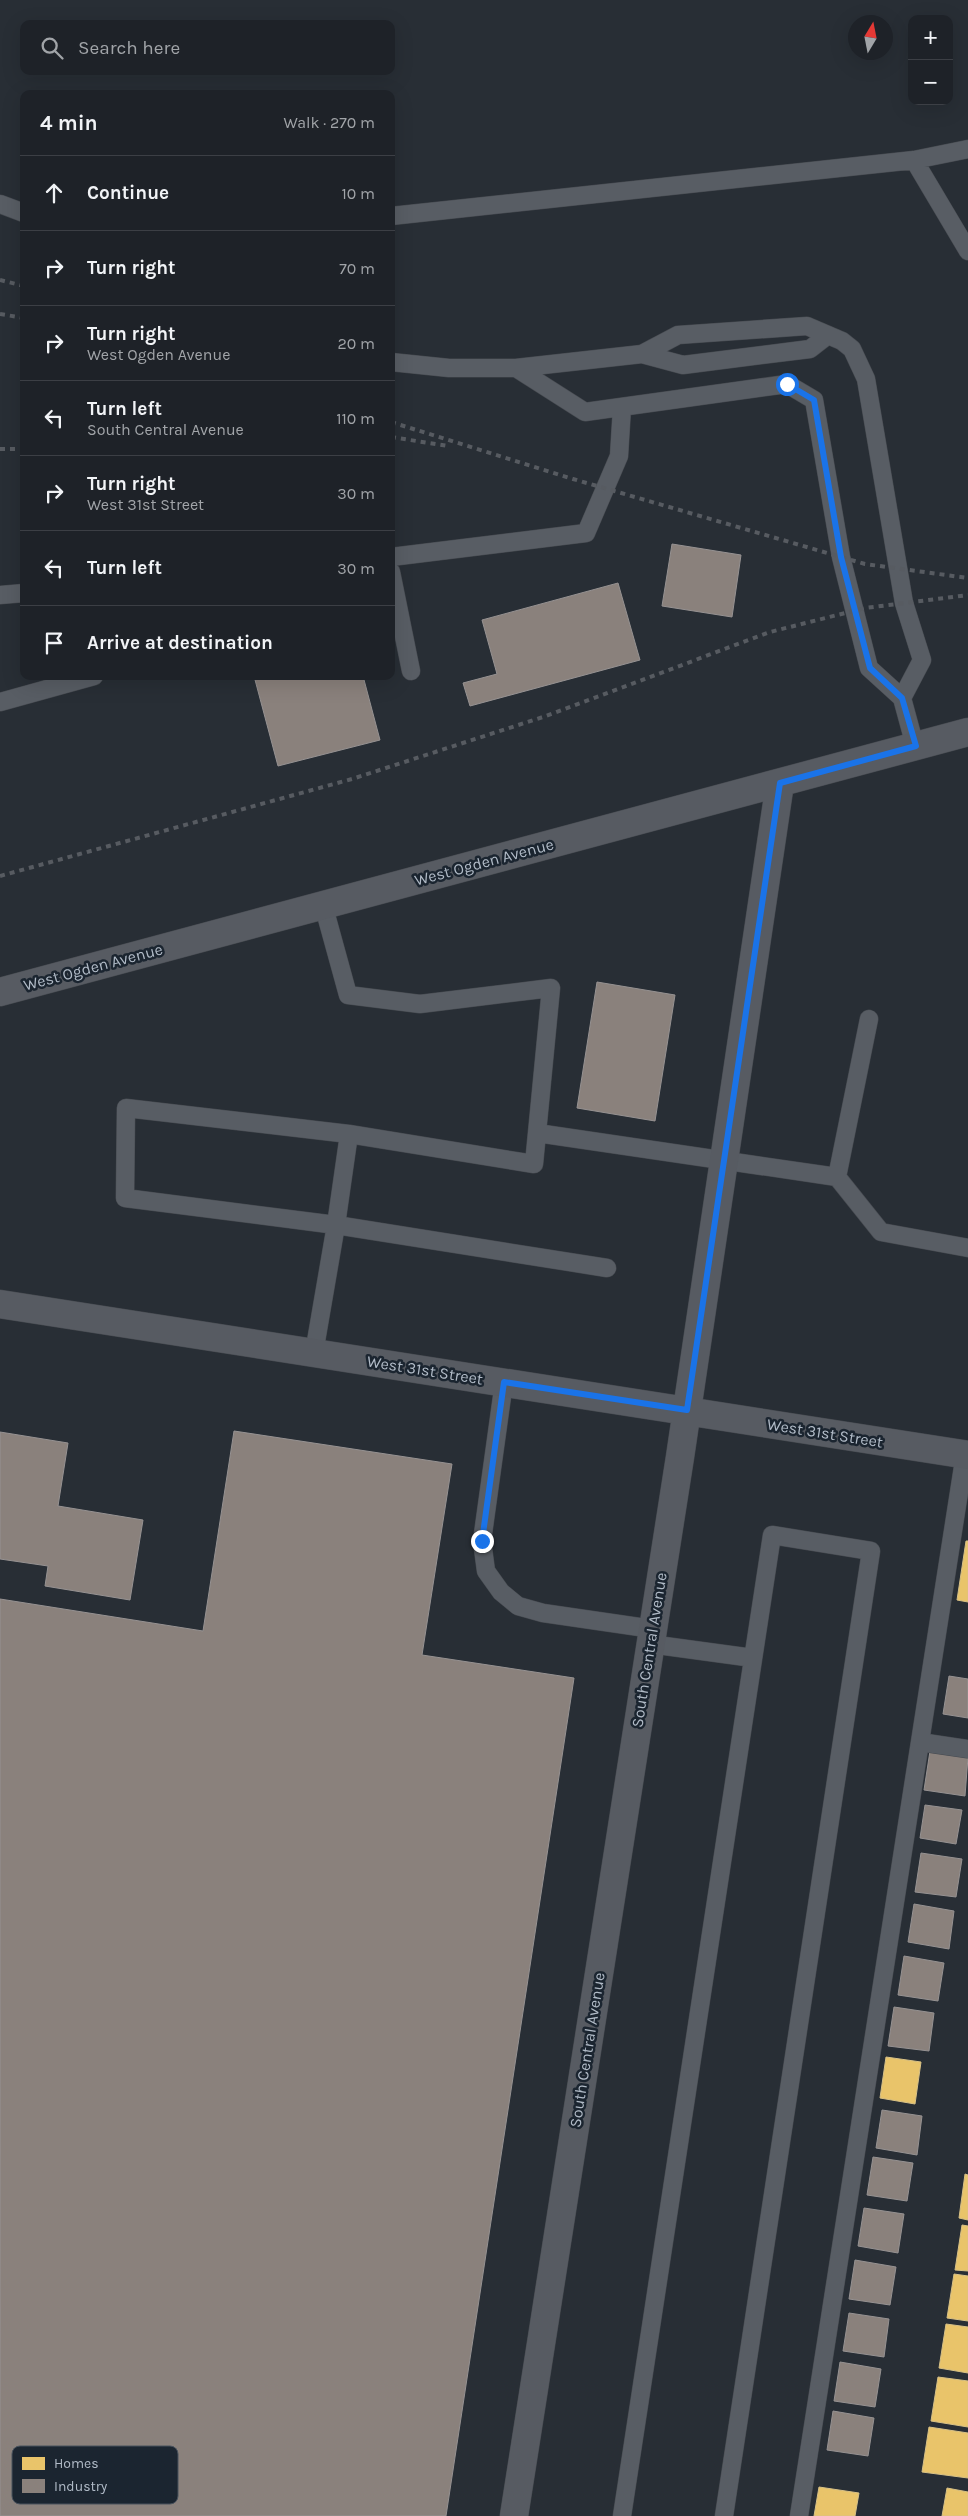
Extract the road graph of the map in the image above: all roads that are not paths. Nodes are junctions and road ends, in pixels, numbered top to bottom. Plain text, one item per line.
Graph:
1 (968, 150) edge
2 (914, 160) junction
3 (0, 204) edge
4 (20, 212) edge
5 (395, 216) edge
6 (968, 251) edge
7 (828, 335) junction
8 (642, 354) junction
9 (395, 362) edge
10 (516, 368) junction
11 (622, 407) junction
12 (395, 557) edge
13 (395, 591) edge
14 (20, 593) edge
15 (0, 595) edge
16 (412, 671) dead end
17 (80, 680) edge
18 (902, 698) junction
19 (0, 702) edge
20 (968, 732) edge
21 (916, 746) junction
22 (780, 783) junction
23 (323, 904) junction
24 (0, 992) edge
25 (869, 1019) dead end
26 (537, 1133) junction
27 (349, 1134) junction
28 (724, 1159) junction
29 (837, 1176) junction
30 (336, 1225) junction
31 (968, 1248) edge
32 (607, 1268) dead end
33 (0, 1304) edge
34 (314, 1353) junction
35 (504, 1382) junction
36 (687, 1410) junction
37 (966, 1455) edge
38 (651, 1636) junction
39 (753, 1658) junction
40 (920, 1742) junction
41 (968, 1749) edge
42 (514, 2516) edge
43 (622, 2516) edge
44 (724, 2516) edge
45 (799, 2516) edge

1 - 2 lane
2 - 5 lane
2 - 6 lane
3 - 4 lane
7 - 8 lane
7 - 8 lane
7 - 18 lane
8 - 10 lane
9 - 10 lane
10 - 11 lane
11 - 12 lane
11 - 18 lane
13 - 16 lane
14 - 15 lane
17 - 19 lane
18 - 21 lane
20 - 21 main road, West Ogden Avenue
21 - 22 main road, West Ogden Avenue
22 - 23 main road, West Ogden Avenue
22 - 28 main road, South Central Avenue
23 - 24 main road, West Ogden Avenue
23 - 26 lane
25 - 29 lane
26 - 27 lane
26 - 28 lane
27 - 30 lane
27 - 30 lane
28 - 29 lane
28 - 36 main road, South Central Avenue
29 - 31 lane
30 - 32 lane
30 - 34 lane
33 - 34 main road, West 31st Street
34 - 35 main road, West 31st Street
35 - 36 main road, West 31st Street
35 - 38 lane
36 - 37 main road, West 31st Street
36 - 38 main road, South Central Avenue
37 - 40 lane
38 - 39 lane
38 - 42 main road, South Central Avenue
39 - 43 lane
39 - 44 lane
40 - 41 lane
40 - 45 lane

